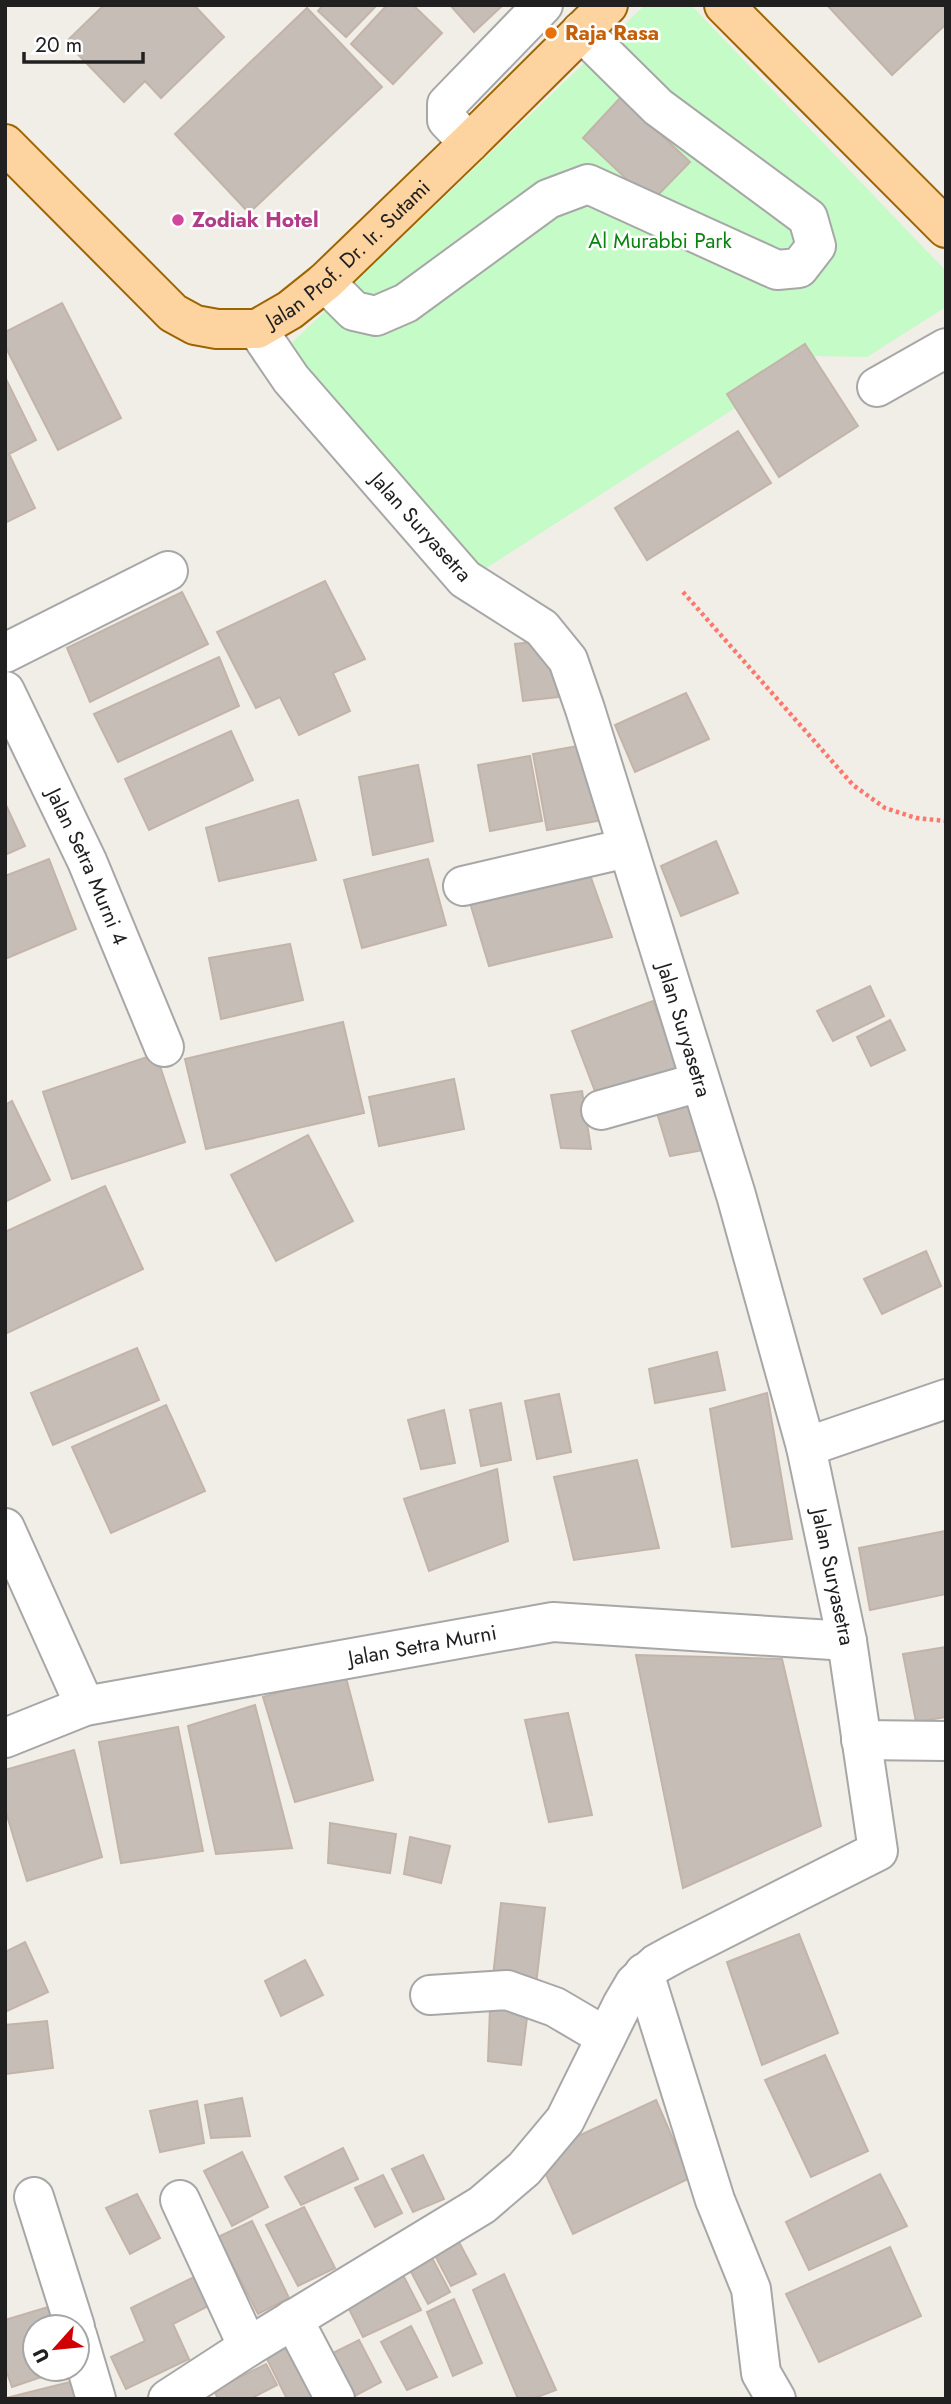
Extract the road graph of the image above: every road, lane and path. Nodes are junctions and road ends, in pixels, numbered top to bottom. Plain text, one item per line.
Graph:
1 (543, 5) edge
2 (724, 5) edge
3 (594, 18) edge
4 (469, 143) junction
5 (5, 145) edge
6 (946, 228) edge
7 (325, 282) junction
8 (257, 329) junction
9 (946, 348) edge
10 (877, 387) dead end
11 (168, 571) dead end
12 (683, 592) dead end
13 (5, 653) edge
14 (5, 691) edge
15 (946, 821) edge
16 (626, 848) junction
17 (463, 886) dead end
18 (164, 1047) dead end
19 (701, 1082) junction
20 (601, 1110) dead end
21 (946, 1399) edge
22 (806, 1447) junction
23 (5, 1528) edge
24 (847, 1641) junction
25 (85, 1706) junction
26 (5, 1738) edge
27 (861, 1740) junction
28 (946, 1741) edge
29 (644, 1973) junction
30 (430, 1996) dead end
31 (606, 2037) junction
32 (34, 2197) dead end
33 (180, 2200) dead end
34 (71, 2313) edge
35 (293, 2319) junction
36 (248, 2347) junction
37 (91, 2382) edge
38 (96, 2399) edge
39 (168, 2399) edge
40 (335, 2399) edge
41 (776, 2399) edge

1 - 4 street
2 - 6 main road
3 - 4 main road, Jalan Prof. Dr. Ir. Sutami
3 - 7 street
4 - 7 main road, Jalan Prof. Dr. Ir. Sutami
5 - 8 main road, Jalan Prof. Dr. Ir. Sutami
7 - 8 main road, Jalan Prof. Dr. Ir. Sutami
8 - 16 street, Jalan Suryasetra
9 - 10 street
11 - 13 street
12 - 15 path
14 - 18 street, Jalan Setra Murni 4
16 - 17 street
16 - 19 street, Jalan Suryasetra
19 - 20 street
19 - 22 street, Jalan Suryasetra
21 - 22 street
22 - 24 street, Jalan Suryasetra
23 - 25 street
24 - 25 street, Jalan Setra Murni
24 - 27 street, Jalan Suryasetra
25 - 26 street, Jalan Setra Murni
27 - 28 street
27 - 29 street, Jalan Suryasetra
29 - 31 street
29 - 41 street
30 - 31 street
31 - 35 street
32 - 34 street
33 - 36 street
35 - 36 street
35 - 40 street
36 - 39 street
37 - 38 street

